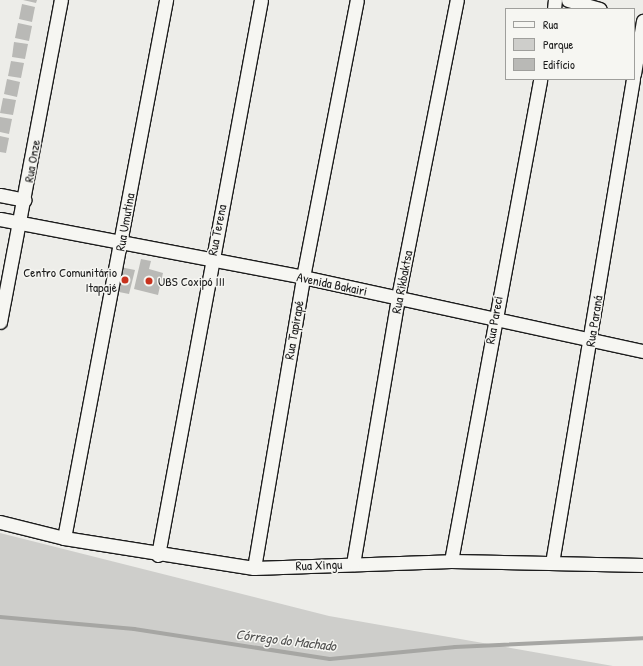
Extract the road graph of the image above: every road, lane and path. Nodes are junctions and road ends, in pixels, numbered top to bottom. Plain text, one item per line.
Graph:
1 (61, 0) edge
2 (166, 0) edge
3 (261, 0) edge
4 (357, 0) edge
5 (457, 0) edge
6 (568, 0) edge
7 (596, 8) edge
8 (643, 21) edge
9 (635, 68) edge
10 (540, 80) edge
11 (633, 80) edge
12 (0, 195) edge
13 (25, 200) junction
14 (0, 219) edge
15 (20, 224) junction
16 (121, 245) junction
17 (211, 259) junction
18 (302, 277) junction
19 (398, 297) junction
20 (0, 321) edge
21 (494, 321) junction
22 (591, 340) junction
23 (643, 351) edge
24 (0, 522) edge
25 (64, 538) junction
26 (158, 555) junction
27 (451, 561) junction
28 (552, 562) junction
29 (642, 562) edge
30 (353, 564) junction
31 (254, 568) junction

1 - 13 street, Rua Onze
2 - 16 street, Rua Umutina
3 - 17 street, Rua Terena
4 - 18 street, Rua Tapirapé
5 - 19 street, Rua Rikbaktsa
6 - 7 street
8 - 9 street
10 - 21 street, Rua Pareci
11 - 22 street, Rua Paraná
12 - 13 street
13 - 15 street, Rua Onze
14 - 15 street, Avenida Bakairi
15 - 16 street, Avenida Bakairi
15 - 20 street, Rua Onze
16 - 17 street, Avenida Bakairi
16 - 25 street, Rua Umutina
17 - 18 street, Avenida Bakairi
17 - 26 street, Rua Terena
18 - 19 street, Avenida Bakairi
18 - 31 street, Rua Tapirapé
19 - 21 street, Avenida Bakairi
19 - 30 street, Rua Rikbaktsa
21 - 22 street, Avenida Bakairi
21 - 27 street, Rua Pareci
22 - 23 street, Avenida Bakairi
22 - 28 street, Rua Paraná
24 - 25 street, Rua Xingu
25 - 26 street, Rua Xingu
26 - 31 street, Rua Xingu
27 - 28 street, Rua Xingu
27 - 30 street, Rua Xingu
28 - 29 street, Rua Xingu
30 - 31 street, Rua Xingu

